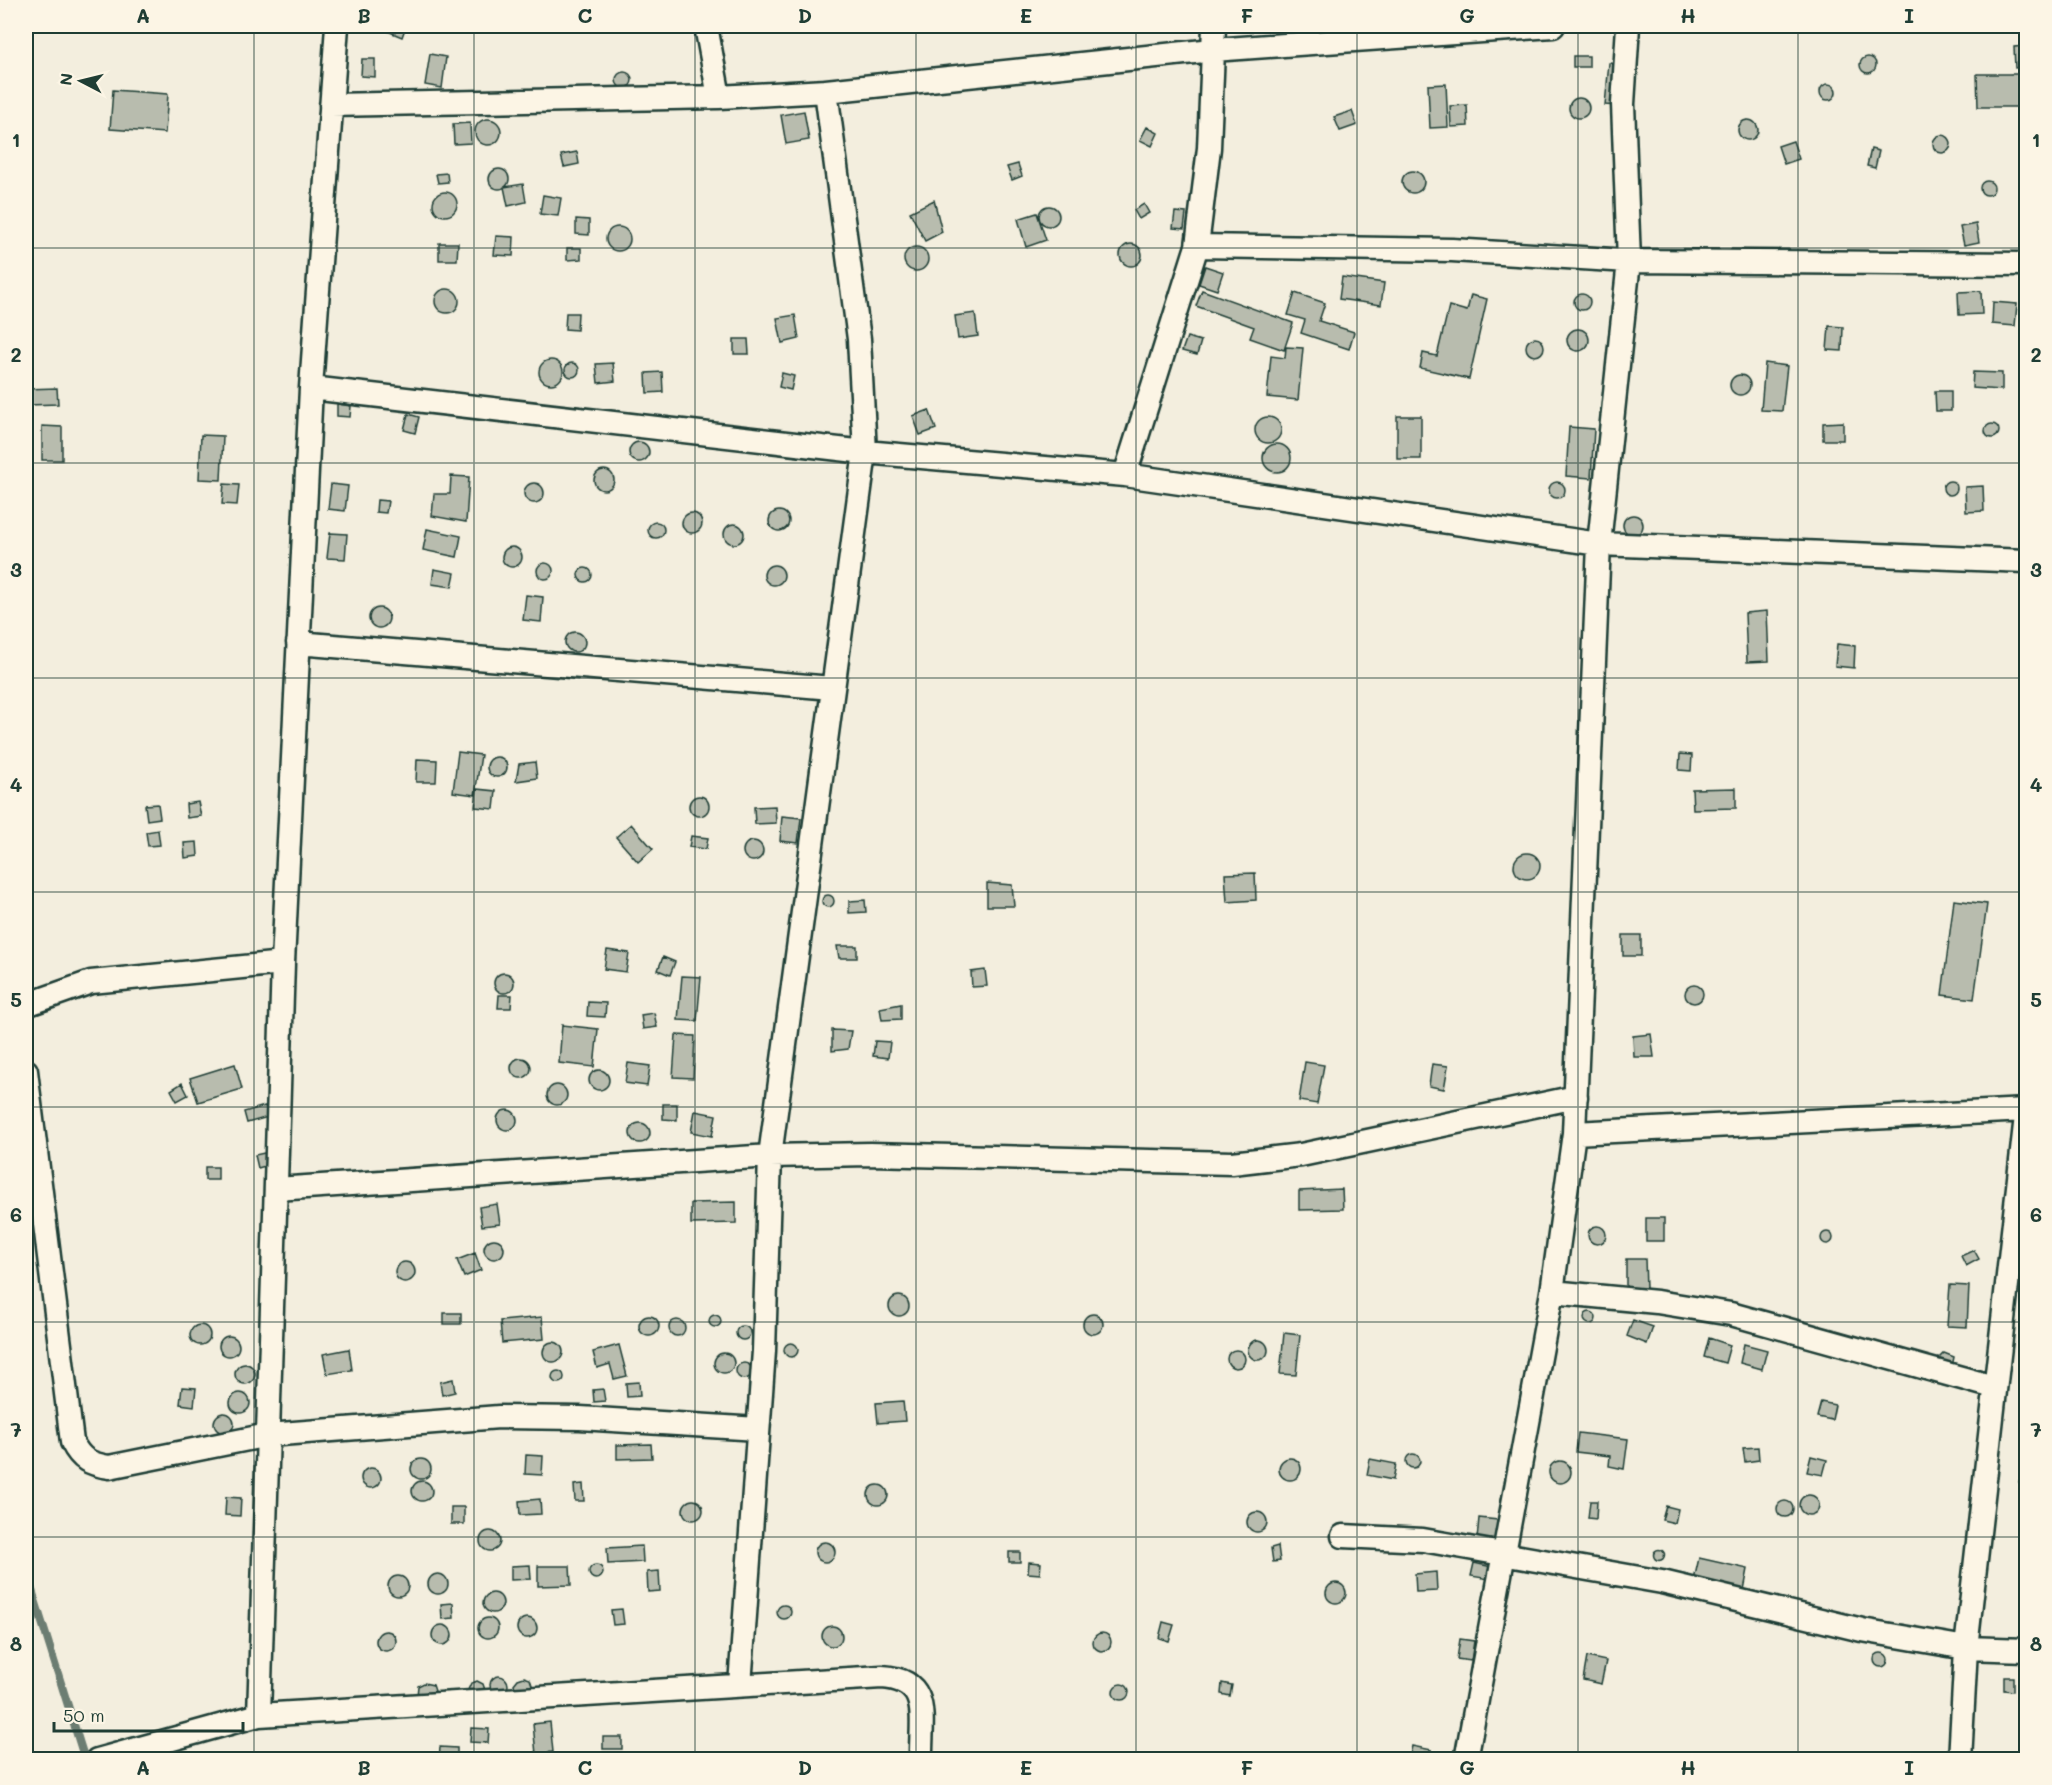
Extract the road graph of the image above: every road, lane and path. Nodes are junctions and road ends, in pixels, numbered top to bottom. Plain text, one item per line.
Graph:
1 (337, 26) edge
2 (706, 26) edge
3 (1214, 26) edge
4 (1553, 26) edge
5 (1628, 26) edge
6 (1213, 50) junction
7 (826, 91) junction
8 (719, 97) junction
9 (331, 105) junction
10 (1197, 246) junction
11 (1629, 261) junction
12 (2026, 264) edge
13 (311, 388) junction
14 (865, 452) junction
15 (1125, 475) junction
16 (1599, 544) junction
17 (2026, 561) edge
18 (298, 643) junction
19 (832, 688) junction
20 (283, 963) junction
21 (26, 1005) edge
22 (26, 1071) edge
23 (1576, 1096) junction
24 (2026, 1110) edge
25 (2026, 1116) edge
26 (1574, 1133) junction
27 (770, 1156) junction
28 (276, 1189) junction
29 (1552, 1292) junction
30 (1994, 1388) junction
31 (758, 1429) junction
32 (268, 1435) junction
33 (1343, 1536) dead end
34 (1503, 1554) junction
35 (1966, 1648) junction
36 (2026, 1650) edge
37 (740, 1685) junction
38 (259, 1715) junction
39 (97, 1760) edge
40 (921, 1760) edge
41 (1466, 1760) edge
42 (1960, 1760) edge

1 - 9 street
2 - 8 street
3 - 6 street
4 - 6 street
5 - 11 street
6 - 7 street
6 - 10 street
7 - 8 street
7 - 14 street
8 - 9 street
9 - 13 street
10 - 11 street
10 - 15 street
11 - 12 street
11 - 16 street
13 - 14 street
13 - 18 street
14 - 15 street
14 - 19 street
15 - 16 street
16 - 17 street
16 - 23 street
18 - 19 street
18 - 20 street
19 - 27 street
20 - 21 street
20 - 28 street
22 - 32 street
23 - 26 street
23 - 27 street
24 - 26 street
25 - 30 street
26 - 29 street
27 - 28 street
27 - 31 street
28 - 32 street
29 - 30 street
29 - 34 street
30 - 35 street
31 - 32 street
31 - 37 street
32 - 38 street
33 - 34 street
34 - 35 street
34 - 41 street
35 - 36 street
35 - 42 street
37 - 38 street
37 - 40 street
38 - 39 street

